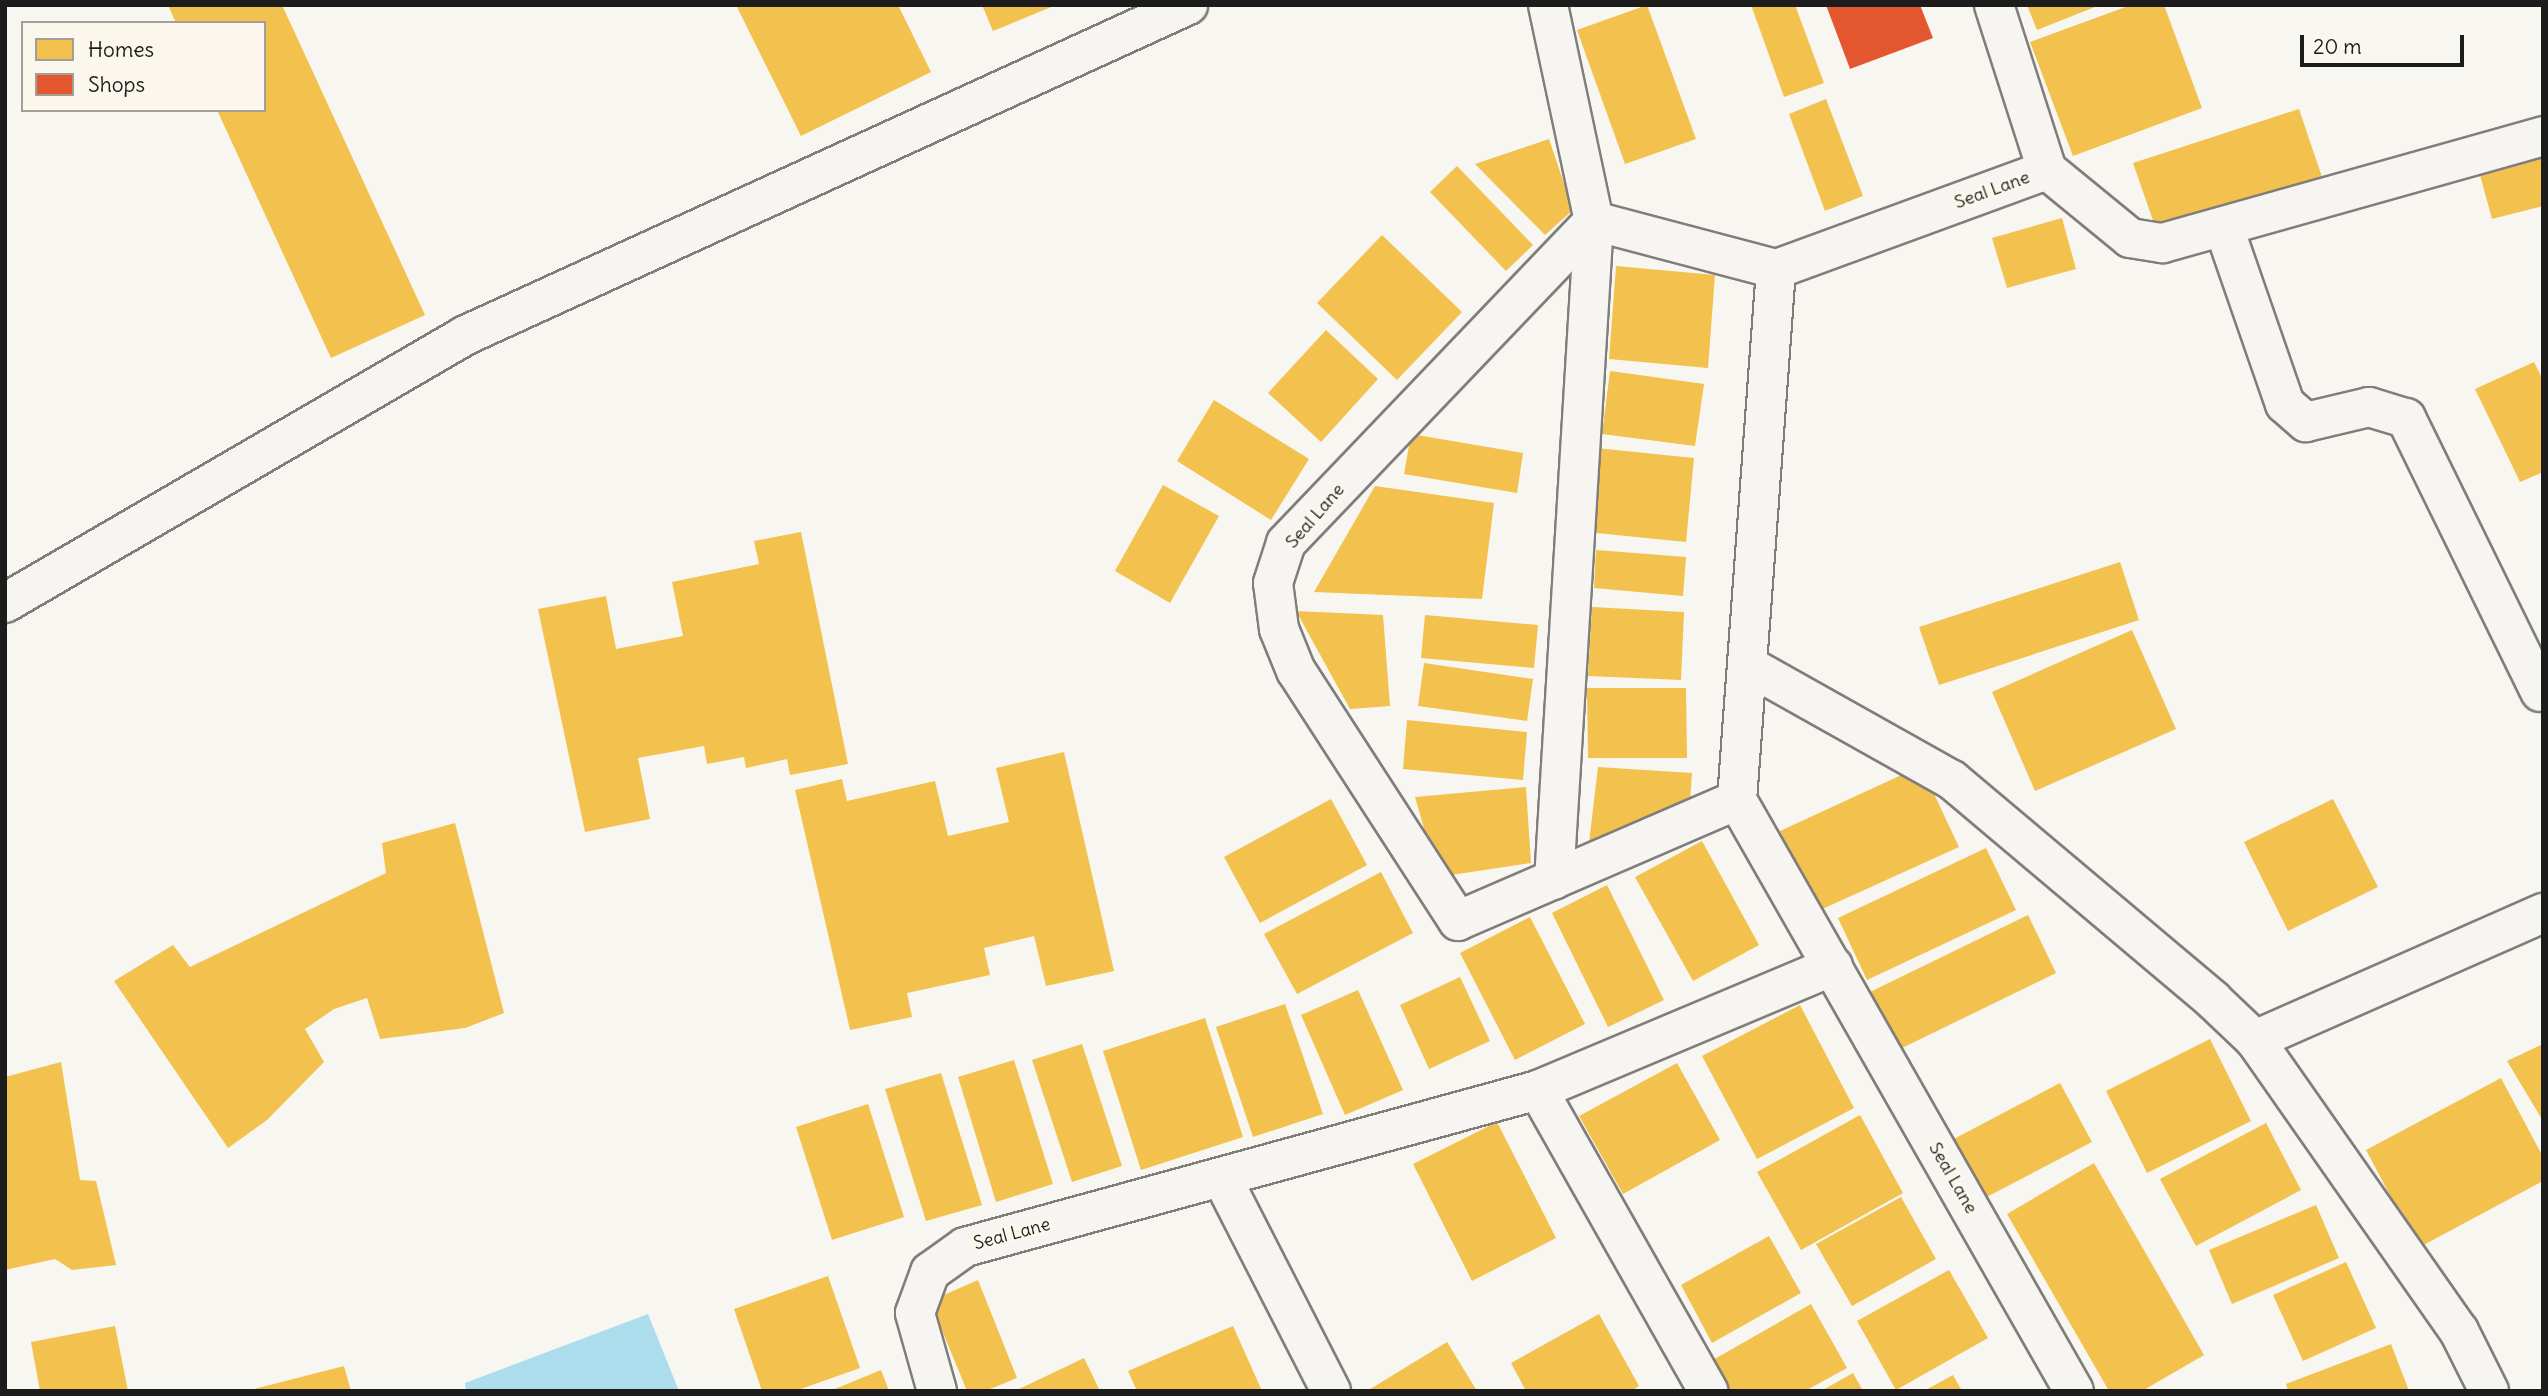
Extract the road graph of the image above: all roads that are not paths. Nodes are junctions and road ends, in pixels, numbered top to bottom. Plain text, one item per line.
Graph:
1 (1188, 5) edge
2 (1548, 5) edge
3 (1994, 5) edge
4 (2543, 136) edge
5 (2047, 170) junction
6 (1594, 221) junction
7 (2224, 228) junction
8 (1776, 270) junction
9 (5, 603) edge
10 (1747, 665) junction
11 (2540, 692) dead end
12 (1737, 800) junction
13 (1554, 880) junction
14 (2543, 913) edge
15 (1833, 966) junction
16 (2255, 1040) junction
17 (1538, 1090) junction
18 (1222, 1178) junction
19 (937, 1391) edge
20 (1331, 1391) edge
21 (1708, 1391) edge
22 (2074, 1391) edge
23 (2489, 1391) edge

1 - 9 street
2 - 6 street
3 - 5 street, Seal Lane
4 - 7 street
5 - 7 street
5 - 8 street, Seal Lane
6 - 8 street
6 - 13 street
6 - 13 street, Seal Lane
7 - 11 street
8 - 10 street
10 - 12 street
10 - 16 street
12 - 13 street, Seal Lane
12 - 15 street, Seal Lane
14 - 16 street
15 - 17 street, Seal Lane
15 - 22 street, Seal Lane
16 - 23 street
17 - 18 street, Seal Lane
17 - 21 street
18 - 19 street, Seal Lane
18 - 20 street

